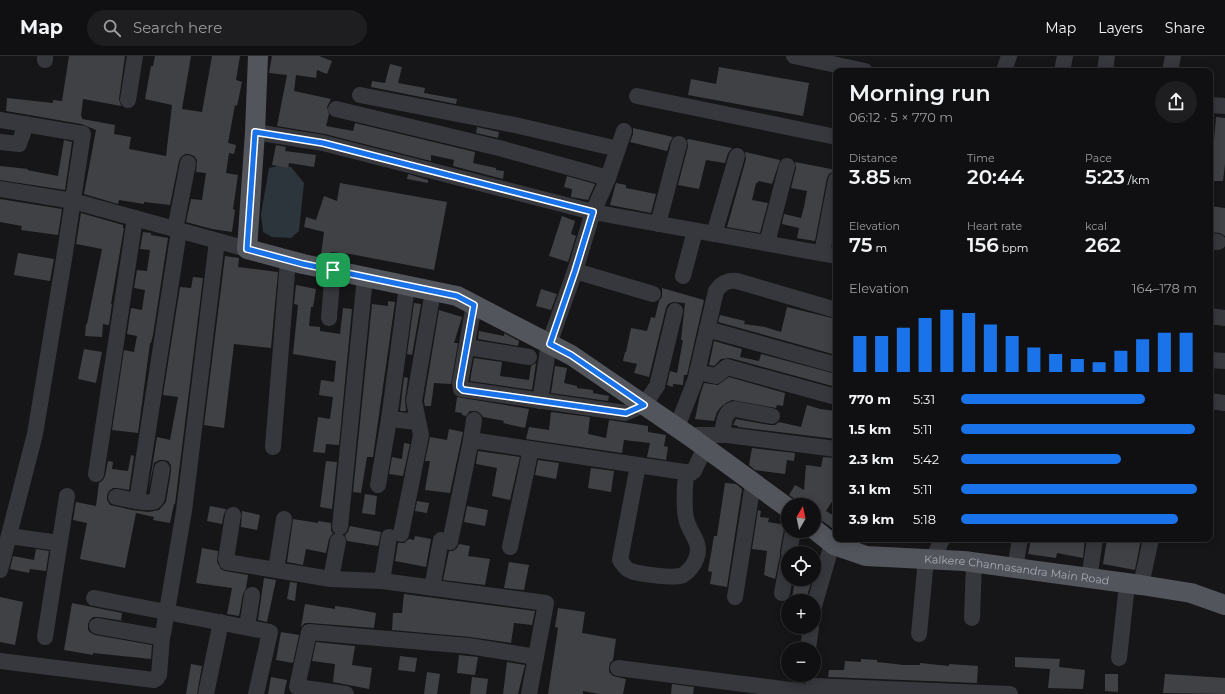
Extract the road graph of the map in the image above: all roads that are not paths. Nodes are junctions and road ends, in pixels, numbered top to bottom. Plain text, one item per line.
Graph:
1 (135, 56) edge
2 (258, 56) edge
3 (794, 56) edge
4 (1065, 56) edge
5 (1107, 56) edge
6 (1173, 56) edge
7 (851, 68) edge
8 (1063, 68) edge
9 (1105, 68) edge
10 (1171, 68) edge
11 (360, 95) dead end
12 (637, 96) dead end
13 (128, 100) dead end
14 (1213, 105) edge
15 (1225, 106) edge
16 (336, 108) dead end
17 (0, 120) edge
18 (26, 124) junction
19 (624, 131) dead end
20 (255, 132) junction
21 (833, 135) edge
22 (0, 142) edge
23 (679, 144) dead end
24 (618, 149) junction
25 (736, 156) dead end
26 (188, 163) dead end
27 (787, 166) dead end
28 (608, 178) junction
29 (0, 189) edge
30 (73, 201) junction
31 (593, 212) junction
32 (833, 212) edge
33 (135, 218) junction
34 (658, 224) junction
35 (177, 230) junction
36 (695, 231) junction
37 (714, 234) junction
38 (217, 241) junction
39 (767, 243) junction
40 (247, 249) junction
41 (829, 255) edge
42 (288, 260) junction
43 (333, 270) junction
44 (575, 271) junction
45 (683, 276) dead end
46 (365, 277) junction
47 (407, 286) junction
48 (433, 291) junction
49 (653, 294) dead end
50 (474, 305) junction
51 (833, 309) edge
52 (675, 311) dead end
53 (1213, 316) edge
54 (329, 318) dead end
55 (1225, 318) edge
56 (707, 329) junction
57 (550, 344) junction
58 (467, 347) junction
59 (529, 357) dead end
60 (1213, 360) edge
61 (1225, 361) edge
62 (833, 364) edge
63 (697, 372) junction
64 (833, 396) edge
65 (540, 401) junction
66 (1213, 401) edge
67 (1225, 403) edge
68 (644, 405) junction
69 (772, 416) dead end
70 (389, 419) junction
71 (474, 420) dead end
72 (418, 422) junction
73 (683, 431) junction
74 (722, 435) junction
75 (471, 440) junction
76 (273, 447) dead end
77 (705, 447) junction
78 (532, 449) junction
79 (833, 449) edge
80 (638, 464) junction
81 (162, 469) dead end
82 (686, 472) junction
83 (96, 474) dead end
84 (753, 483) junction
85 (378, 485) dead end
86 (66, 496) dead end
87 (116, 497) dead end
88 (137, 501) junction
89 (781, 503) edge
90 (233, 515) dead end
91 (284, 519) dead end
92 (821, 533) edge
93 (9, 536) junction
94 (940, 542) edge
95 (1019, 542) edge
96 (1095, 542) edge
97 (1150, 542) edge
98 (60, 543) junction
99 (834, 543) edge
100 (510, 547) dead end
101 (929, 560) junction
102 (974, 563) junction
103 (1015, 568) junction
104 (0, 570) edge
105 (276, 570) junction
106 (331, 579) junction
107 (1089, 579) junction
108 (382, 581) junction
109 (1134, 584) junction
110 (783, 586) edge
111 (432, 588) junction
112 (782, 593) dead end
113 (818, 594) edge
114 (252, 595) dead end
115 (735, 597) dead end
116 (94, 598) dead end
117 (1225, 605) edge
118 (167, 612) junction
119 (972, 618) dead end
120 (221, 622) junction
121 (97, 626) dead end
122 (247, 627) junction
123 (919, 634) dead end
124 (45, 637) dead end
125 (162, 637) junction
126 (536, 657) junction
127 (1119, 658) dead end
128 (0, 661) edge
129 (618, 668) dead end
130 (813, 687) edge
131 (206, 694) edge
132 (256, 694) edge
133 (346, 694) edge
134 (529, 694) edge
135 (1010, 694) edge

1 - 13 street
2 - 20 main road
3 - 7 street
4 - 8 street
5 - 9 street
6 - 10 street
11 - 24 street
12 - 21 street
14 - 15 street
16 - 28 street
17 - 18 street
18 - 22 street
18 - 30 street
19 - 24 street
20 - 31 street
20 - 40 main road
23 - 34 street
24 - 28 street
25 - 37 street
26 - 35 street
27 - 39 street
28 - 31 street
29 - 30 street
30 - 33 street
30 - 93 street
31 - 34 street
31 - 44 street
32 - 41 street
33 - 35 street
33 - 83 street
34 - 36 street
35 - 38 street
35 - 88 street
36 - 37 street
36 - 45 street
37 - 39 street
38 - 40 street
38 - 118 street
39 - 41 street
40 - 42 main road
42 - 43 main road
42 - 76 street
43 - 46 main road
43 - 54 street
44 - 49 street
44 - 57 street
46 - 47 main road
46 - 106 street
47 - 48 main road
47 - 70 street
48 - 50 main road
48 - 72 street
50 - 57 main road
50 - 58 street
51 - 56 street
52 - 68 street
53 - 55 street
56 - 62 street
56 - 63 street
57 - 65 street
57 - 68 main road
58 - 59 street
58 - 65 street
60 - 61 street
63 - 64 street
63 - 73 street
65 - 68 street
66 - 67 street
68 - 73 main road
69 - 74 street
70 - 72 street
70 - 85 street
71 - 75 street
72 - 108 street
73 - 74 street
73 - 77 main road
74 - 79 street
75 - 78 street
75 - 111 street
77 - 82 street
77 - 84 main road
78 - 80 street
78 - 100 street
80 - 82 street
80 - 82 street
81 - 88 street
84 - 89 main road
84 - 115 street
86 - 98 street
87 - 88 street
90 - 105 street
91 - 105 street
92 - 99 main road, Kalkere Channasandra Main Road
93 - 98 street
93 - 104 street
94 - 101 street
95 - 103 street
96 - 107 street
97 - 109 street
98 - 124 street
99 - 101 main road, Kalkere Channasandra Main Road
99 - 113 street
101 - 102 main road, Kalkere Channasandra Main Road
101 - 123 street
102 - 103 main road, Kalkere Channasandra Main Road
102 - 119 street
103 - 107 main road, Kalkere Channasandra Main Road
105 - 106 street
106 - 108 street
107 - 109 main road, Kalkere Channasandra Main Road
108 - 111 street
109 - 117 main road, Kalkere Channasandra Main Road
109 - 127 street
110 - 112 street
111 - 126 street
114 - 122 street
116 - 118 street
118 - 120 street
118 - 125 street
120 - 122 street
120 - 131 street
121 - 125 street
122 - 132 street
125 - 128 street
126 - 133 street
126 - 134 street
129 - 130 street
130 - 135 street

